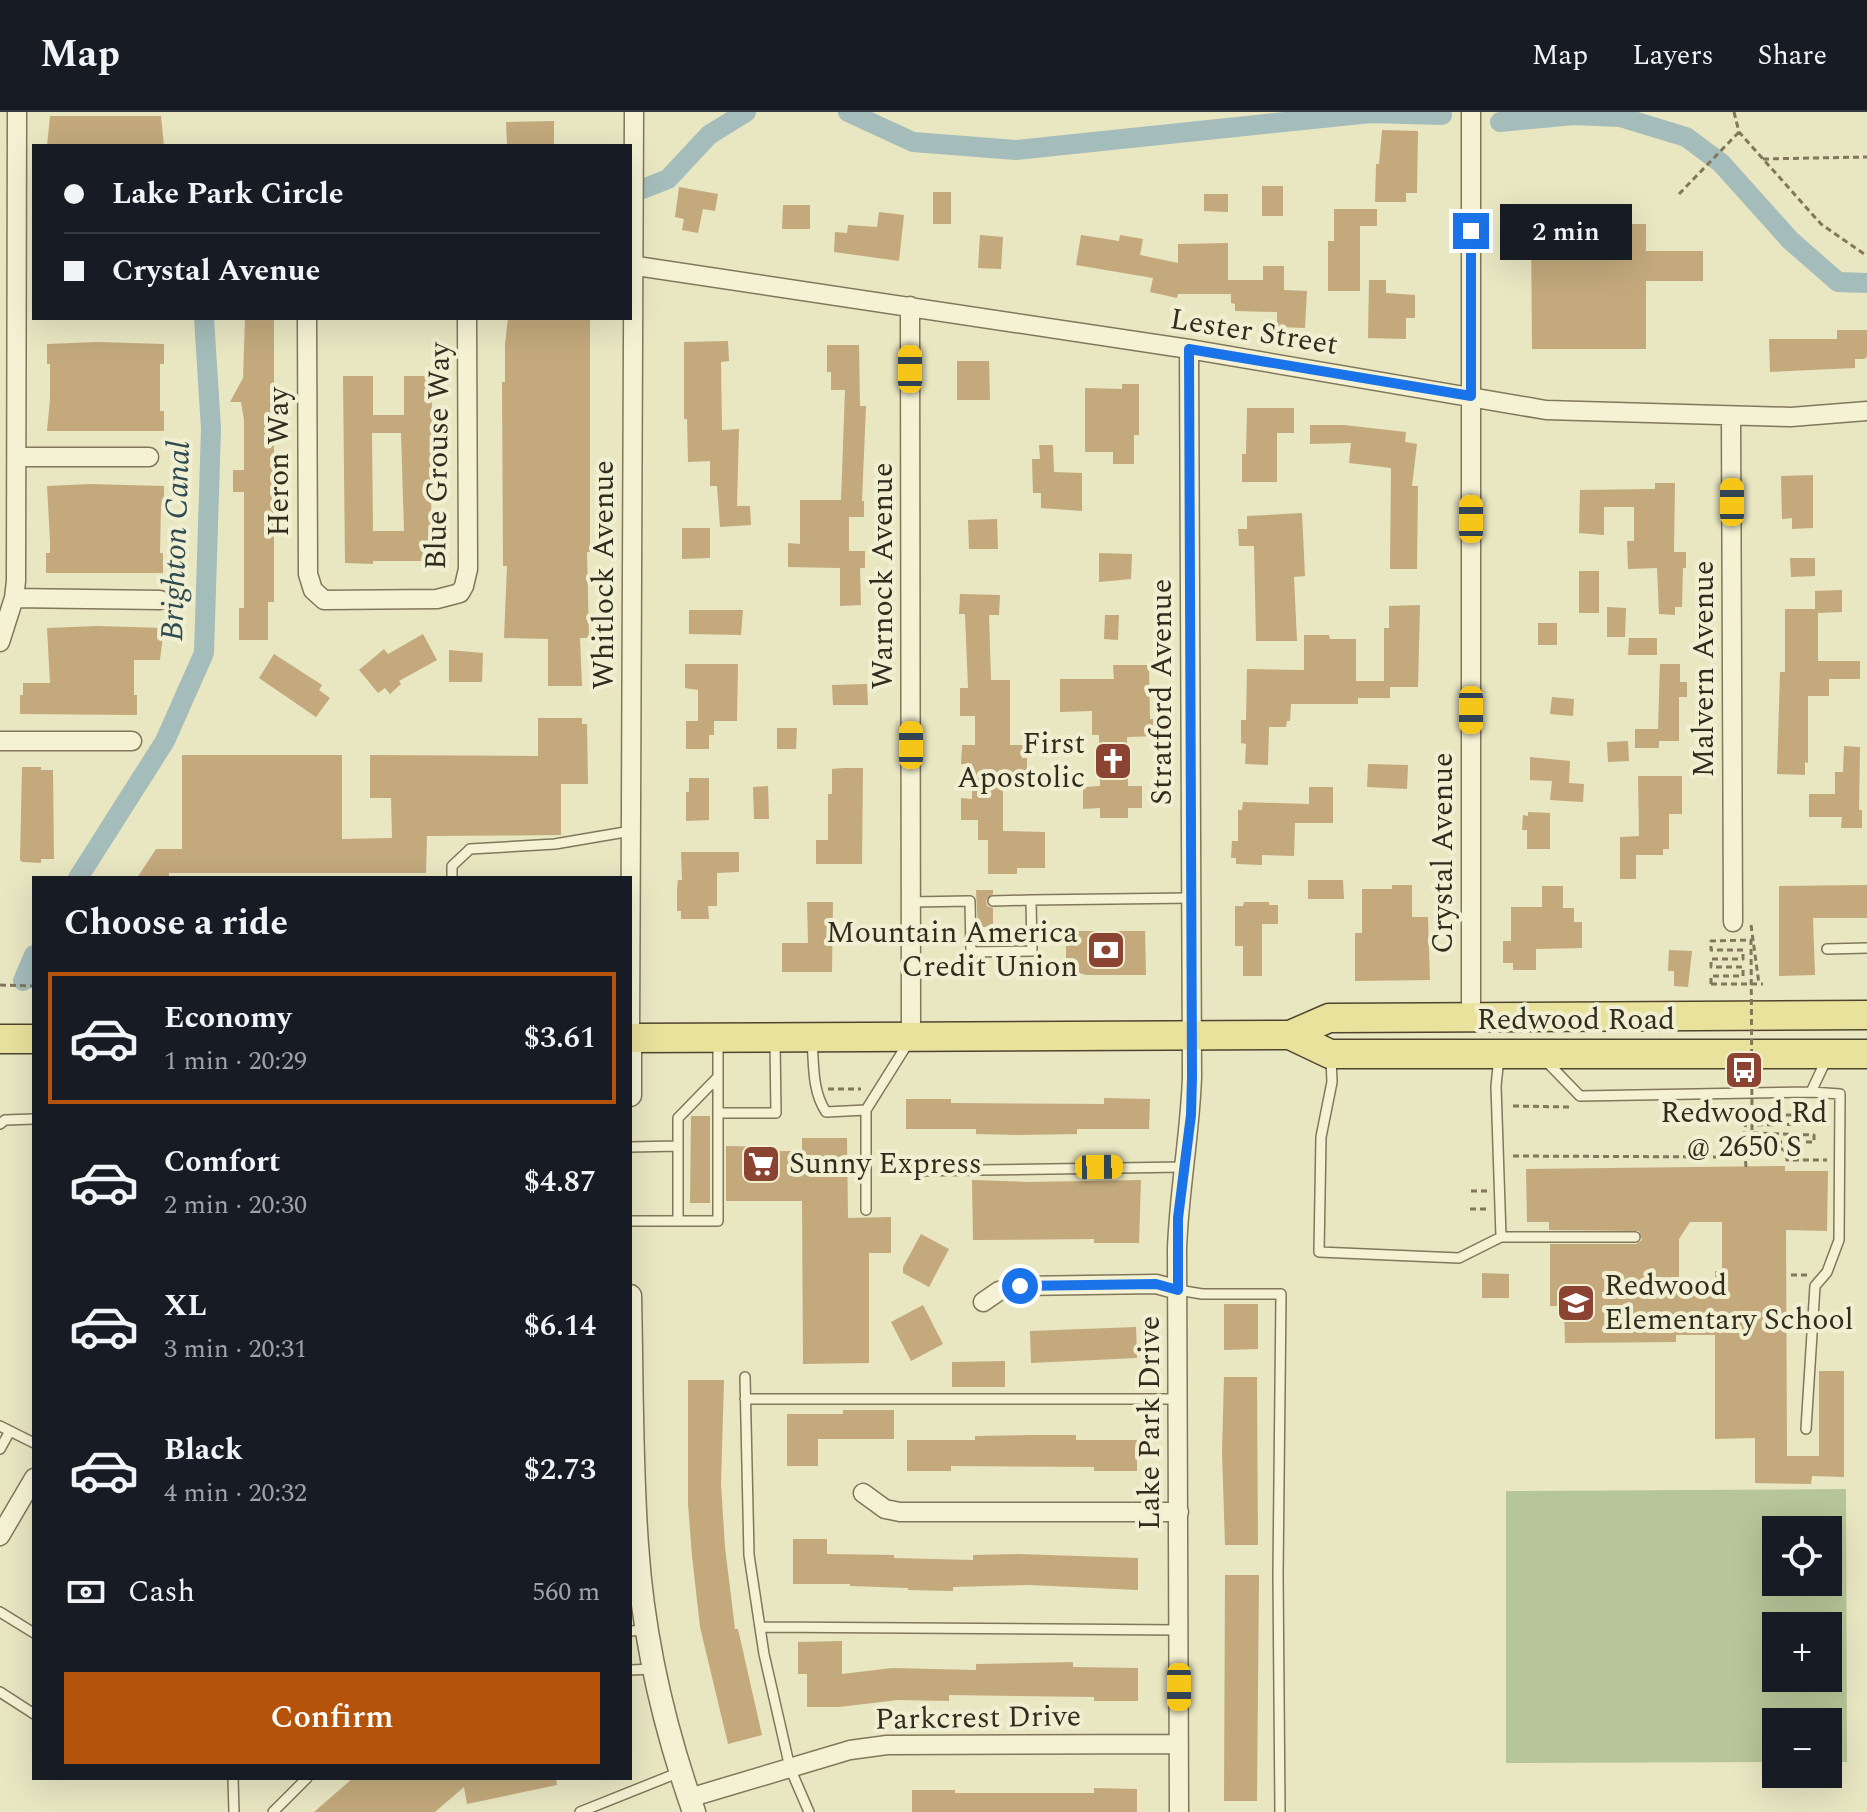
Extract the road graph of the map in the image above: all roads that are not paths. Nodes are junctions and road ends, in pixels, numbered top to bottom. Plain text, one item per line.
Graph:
1 (17, 112) edge
2 (634, 112) edge
3 (1471, 112) edge
4 (26, 173) edge
5 (632, 265) edge
6 (910, 306) junction
7 (26, 316) edge
8 (307, 320) edge
9 (467, 320) edge
10 (632, 320) edge
11 (1189, 349) junction
12 (9, 394) edge
13 (1471, 396) junction
14 (1867, 411) edge
15 (1731, 416) junction
16 (17, 457) junction
17 (149, 457) dead end
18 (8, 561) edge
19 (460, 593) joint
20 (14, 598) junction
21 (160, 600) dead end
22 (0, 642) edge
23 (0, 741) edge
24 (132, 741) dead end
25 (631, 831) junction
26 (452, 876) edge
27 (631, 876) edge
28 (1191, 898) junction
29 (1031, 900) junction
30 (993, 901) dead end
31 (911, 902) junction
32 (1742, 924) road end
33 (1867, 948) edge
34 (1827, 949) dead end
35 (1867, 1015) edge
36 (1471, 1017) junction
37 (1192, 1035) junction
38 (1290, 1035) junction
39 (718, 1037) junction
40 (775, 1037) junction
41 (811, 1037) junction
42 (911, 1037) junction
43 (632, 1038) edge
44 (0, 1039) edge
45 (32, 1039) edge
46 (1330, 1054) junction
47 (1499, 1054) junction
48 (1538, 1054) junction
49 (1829, 1054) junction
50 (1867, 1054) edge
51 (718, 1077) junction
52 (1811, 1092) junction
53 (866, 1110) junction
54 (718, 1113) junction
55 (32, 1119) edge
56 (0, 1124) edge
57 (678, 1146) junction
58 (632, 1147) edge
59 (1184, 1167) junction
60 (908, 1171) dead end
61 (866, 1210) dead end
62 (632, 1221) edge
63 (678, 1221) junction
64 (1501, 1237) junction
65 (1635, 1237) dead end
66 (1178, 1290) junction
67 (983, 1302) dead end
68 (745, 1377) dead end
69 (745, 1399) junction
70 (1178, 1399) junction
71 (0, 1426) edge
72 (1806, 1429) dead end
73 (10, 1431) junction
74 (32, 1442) edge
75 (0, 1449) edge
76 (32, 1481) edge
77 (863, 1493) dead end
78 (632, 1509) edge
79 (1179, 1512) junction
80 (0, 1536) edge
81 (0, 1612) edge
82 (760, 1627) junction
83 (638, 1630) edge
84 (1179, 1630) junction
85 (32, 1632) edge
86 (654, 1669) junction
87 (632, 1670) edge
88 (0, 1692) edge
89 (32, 1713) edge
90 (1179, 1744) junction
91 (790, 1768) junction
92 (680, 1772) junction
93 (233, 1780) edge
94 (305, 1780) edge
95 (691, 1805) edge
96 (234, 1812) edge
97 (273, 1812) edge
98 (580, 1812) edge
99 (809, 1812) edge
100 (1179, 1812) edge
101 (1280, 1812) edge

1 - 4 street
2 - 5 street, Whitlock Avenue
3 - 13 street, Crystal Avenue
4 - 7 street
5 - 6 street, Lester Street
6 - 11 street, Lester Street
6 - 31 street, Warnock Avenue
7 - 12 street
8 - 19 street, Heron Way
9 - 19 street, Blue Grouse Way
10 - 25 street, Whitlock Avenue
11 - 13 street, Lester Street
11 - 28 street, Stratford Avenue
12 - 16 street
13 - 15 street, Lester Street
13 - 36 street, Crystal Avenue
14 - 15 street, Lester Street
15 - 32 street, Malvern Avenue
16 - 17 street
16 - 18 street
18 - 20 street
20 - 21 street
20 - 22 street
23 - 24 street
25 - 26 lane
25 - 27 street, Whitlock Avenue
28 - 29 lane
28 - 37 street, Stratford Avenue
29 - 30 lane
29 - 31 lane
31 - 42 street, Warnock Avenue
33 - 34 lane
35 - 36 main road, Redwood Road
36 - 38 main road, Redwood Road
37 - 38 main road, Redwood Road
37 - 42 main road, Redwood Road
37 - 59 street, Lake Park Drive
38 - 46 main road, Redwood Road
39 - 40 main road, Redwood Road
39 - 43 main road, Redwood Road
39 - 51 lane
40 - 41 main road, Redwood Road
40 - 54 lane
41 - 42 main road, Redwood Road
41 - 53 lane
42 - 53 lane
44 - 45 main road
46 - 47 main road, Redwood Road
46 - 64 lane
47 - 48 main road, Redwood Road
47 - 64 lane
48 - 49 main road, Redwood Road
48 - 52 lane
49 - 50 main road, Redwood Road
49 - 52 lane
51 - 54 lane
51 - 57 lane
52 - 72 lane
53 - 61 lane
54 - 63 lane
55 - 56 lane
57 - 58 lane
57 - 63 lane
59 - 60 lane
59 - 66 street, Lake Park Drive
62 - 63 lane
64 - 65 lane
66 - 67 street
66 - 70 street, Lake Park Drive
66 - 101 lane
68 - 69 lane
69 - 70 lane
69 - 82 lane
70 - 79 street, Lake Park Drive
71 - 73 lane
73 - 74 lane
73 - 75 lane
76 - 80 street
77 - 79 street
78 - 83 street
79 - 84 street, Lake Park Drive
81 - 85 lane
82 - 84 lane
82 - 91 lane
83 - 86 street
84 - 90 street, Lake Park Drive
86 - 87 lane
86 - 92 street
88 - 89 lane
90 - 91 street, Parkcrest Drive
90 - 100 street, Lake Park Drive
91 - 95 street, Parkcrest Drive
91 - 99 lane
92 - 95 street
92 - 98 lane
93 - 96 lane
94 - 97 lane

